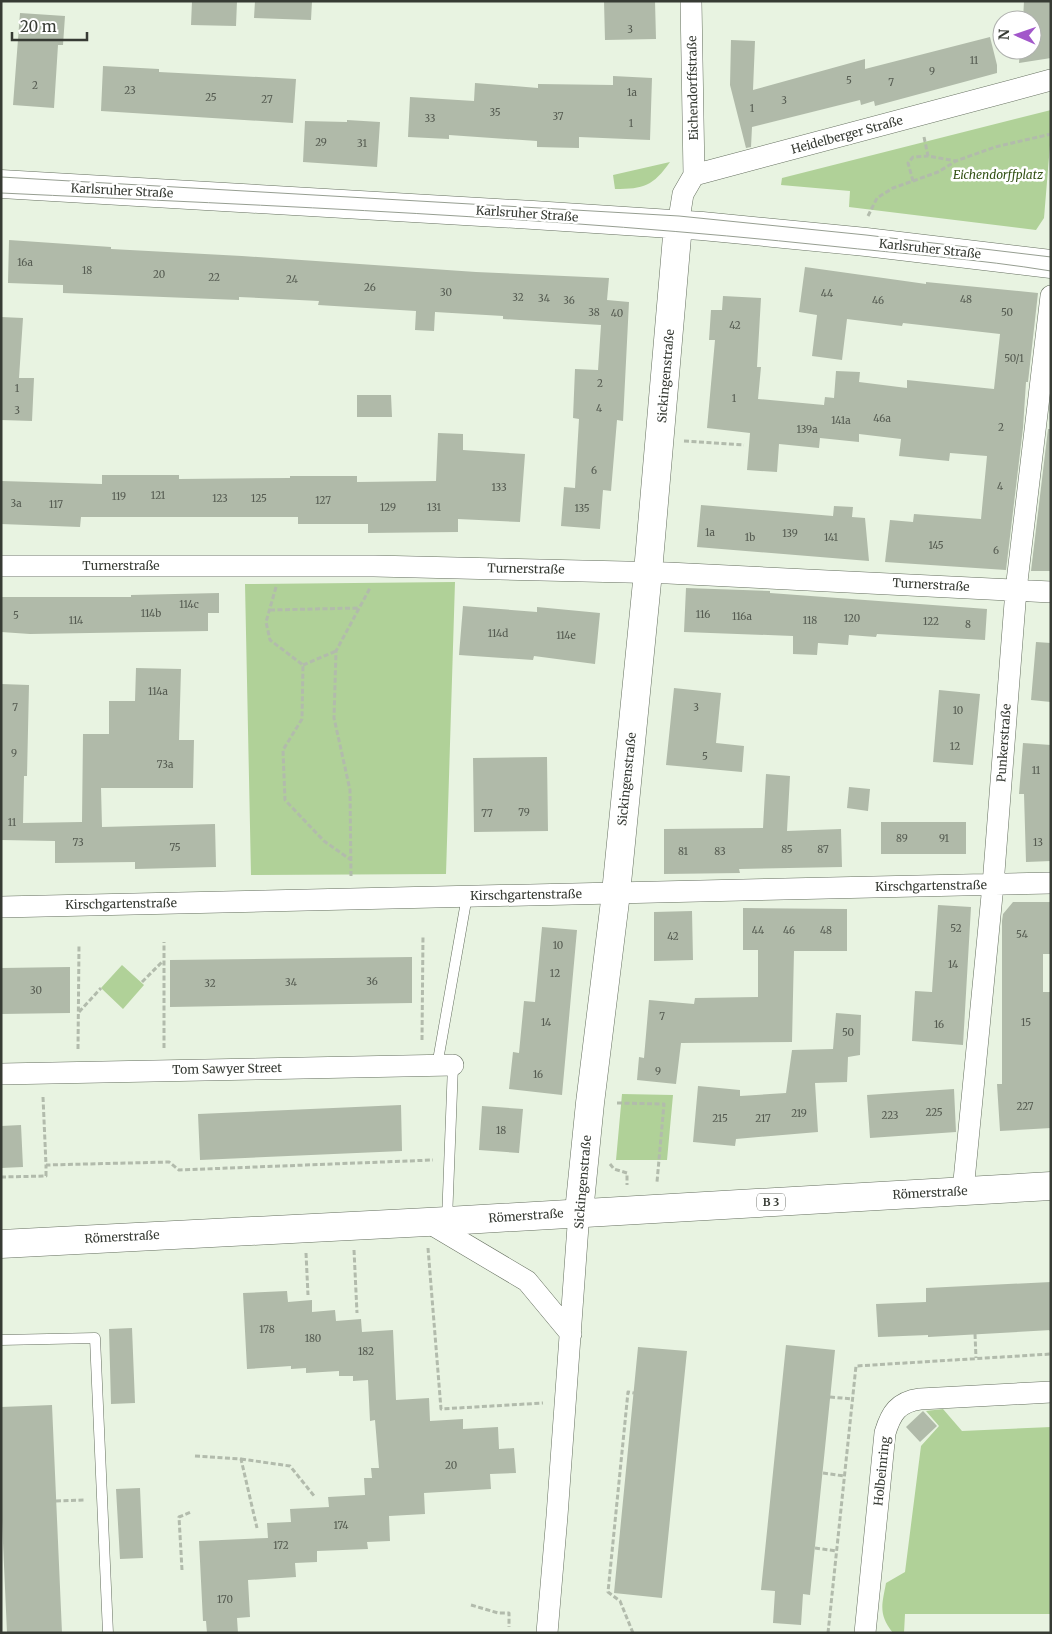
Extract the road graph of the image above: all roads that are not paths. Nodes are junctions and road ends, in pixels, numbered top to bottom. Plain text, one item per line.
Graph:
1 (691, 1) edge
2 (1051, 80) edge
3 (694, 175) junction
4 (1, 184) edge
5 (678, 225) junction
6 (1051, 264) edge
7 (1051, 296) edge
8 (1, 566) edge
9 (648, 572) junction
10 (1016, 590) junction
11 (1051, 592) edge
12 (1051, 883) edge
13 (993, 885) junction
14 (616, 893) junction
15 (467, 896) junction
16 (1, 907) edge
17 (437, 1065) junction
18 (1, 1074) edge
19 (1051, 1186) edge
20 (963, 1191) junction
21 (579, 1212) junction
22 (437, 1221) junction
23 (1, 1244) edge
24 (571, 1334) junction
25 (1, 1340) edge
26 (1051, 1392) edge
27 (108, 1633) edge
28 (547, 1633) edge
29 (865, 1633) edge

1 - 3 street, Eichendorffstraße
2 - 3 street, Heidelberger Straße
3 - 5 street
4 - 5 main road, Karlsruher Straße
5 - 6 main road, Karlsruher Straße
5 - 9 main road, Sickingenstraße
7 - 10 street, Punkerstraße
8 - 9 street, Turnerstraße
9 - 10 street, Turnerstraße
9 - 14 main road, Sickingenstraße
10 - 11 street, Turnerstraße
10 - 13 street, Punkerstraße
12 - 13 street, Kirschgartenstraße
13 - 14 street, Kirschgartenstraße
13 - 20 street, Punkerstraße
14 - 15 street, Kirschgartenstraße
14 - 21 main road, Sickingenstraße
15 - 16 street, Kirschgartenstraße
15 - 17 lane
17 - 18 street, Tom Sawyer Street
17 - 22 lane
19 - 20 main road, Römerstraße / B 3
20 - 21 main road, Römerstraße / B 3
21 - 22 main road, Römerstraße
21 - 24 street, Sickingenstraße
22 - 23 main road, Römerstraße
22 - 24 street
24 - 28 street, Sickingenstraße
25 - 27 lane
26 - 29 street, Holbeinring

